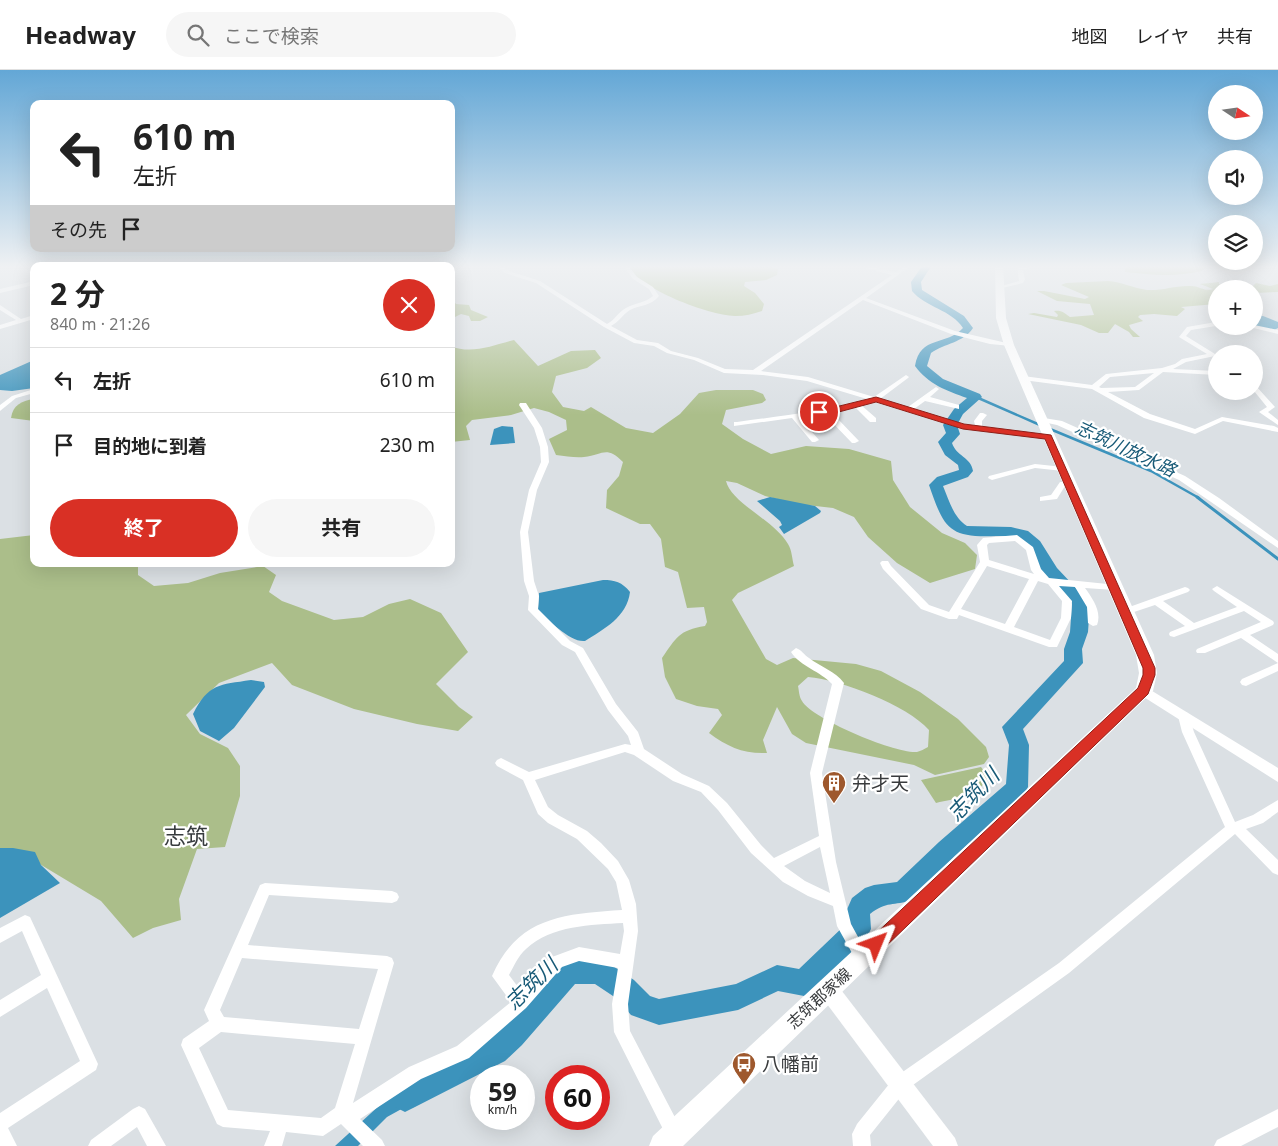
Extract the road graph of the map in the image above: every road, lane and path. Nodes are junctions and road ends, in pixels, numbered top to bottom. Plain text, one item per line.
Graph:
1 (11, 315) joint
2 (589, 315) edge
3 (622, 315) edge
4 (837, 315) edge
5 (908, 315) edge
6 (1001, 315) edge
7 (0, 318) edge
8 (30, 318) edge
9 (19, 321) junction
10 (1208, 325) edge
11 (606, 326) junction
12 (0, 327) edge
13 (1263, 329) edge
14 (1278, 332) edge
15 (1009, 346) junction
16 (1164, 370) junction
17 (755, 372) junction
18 (1208, 373) edge
19 (906, 377) dead end
20 (1024, 378) junction
21 (1097, 388) junction
22 (936, 389) dead end
23 (30, 392) edge
24 (0, 395) edge
25 (14, 397) junction
26 (924, 398) junction
27 (1263, 398) edge
28 (876, 399) junction
29 (524, 405) dead end
30 (857, 405) junction
31 (956, 406) dead end
32 (0, 409) edge
33 (835, 410) junction
34 (909, 410) junction
35 (794, 416) junction
36 (983, 416) dead end
37 (873, 420) dead end
38 (1278, 423) edge
39 (737, 424) dead end
40 (1268, 427) junction
41 (979, 429) junction
42 (1045, 430) junction
43 (1278, 430) edge
44 (815, 440) dead end
45 (855, 441) dead end
46 (1066, 476) junction
47 (992, 478) dead end
48 (1043, 500) dead end
49 (1278, 545) edge
50 (985, 562) junction
51 (885, 563) dead end
52 (1035, 577) junction
53 (1051, 582) junction
54 (1074, 584) junction
55 (1114, 587) junction
56 (1217, 588) dead end
57 (1185, 590) dead end
58 (1156, 601) junction
59 (1246, 607) junction
60 (955, 610) junction
61 (1125, 612) junction
62 (1092, 623) dead end
63 (1193, 627) junction
64 (1008, 629) junction
65 (1174, 634) dead end
66 (1242, 634) junction
67 (1201, 651) dead end
68 (796, 652) dead end
69 (1278, 659) edge
70 (1278, 667) edge
71 (1246, 682) dead end
72 (1144, 690) junction
73 (1184, 716) junction
74 (638, 750) junction
75 (501, 763) dead end
76 (1278, 776) edge
77 (528, 777) junction
78 (1278, 805) edge
79 (1235, 829) junction
80 (826, 838) junction
81 (773, 865) junction
82 (1278, 869) edge
83 (392, 897) dead end
84 (839, 902) junction
85 (630, 916) junction
86 (0, 936) edge
87 (238, 951) junction
88 (859, 952) junction
89 (625, 968) junction
90 (51, 977) junction
91 (828, 989) junction
92 (521, 1003) junction
93 (0, 1009) edge
94 (219, 1024) junction
95 (364, 1037) junction
96 (900, 1084) junction
97 (348, 1118) junction
98 (1278, 1118) edge
99 (0, 1123) edge
100 (282, 1123) junction
101 (0, 1130) edge
102 (669, 1140) edge
103 (373, 1143) edge
104 (8, 1146) edge
105 (97, 1146) edge
106 (157, 1146) edge
107 (273, 1146) edge
108 (862, 1146) edge
109 (946, 1146) edge
110 (1224, 1146) edge

1 - 7 street
1 - 9 street
2 - 11 street
3 - 11 street
4 - 17 street
5 - 15 street
6 - 15 main road
8 - 9 street
9 - 12 street
10 - 16 street
11 - 17 street
13 - 14 street
15 - 20 main road
16 - 18 street
16 - 21 street
16 - 21 street
17 - 28 street
19 - 28 street
20 - 21 street
20 - 42 main road
21 - 40 street
22 - 26 street
23 - 25 street
24 - 25 street
25 - 32 street
26 - 31 street
26 - 34 street
27 - 38 street
28 - 30 street
28 - 34 street
29 - 74 street
30 - 33 street
30 - 37 street
33 - 35 street
33 - 45 street
34 - 41 street
35 - 39 street
35 - 44 street
36 - 41 street
38 - 40 street
40 - 43 street
41 - 42 street
42 - 46 main road
42 - 49 street
46 - 47 street
46 - 48 street
46 - 55 main road
50 - 52 street
50 - 53 street
50 - 60 street
51 - 60 street
52 - 53 street
52 - 64 street
53 - 54 street
53 - 64 street
54 - 55 street
54 - 62 street
55 - 61 main road
56 - 59 street
57 - 58 street
58 - 61 street
58 - 63 street
59 - 63 street
59 - 66 street
60 - 64 street
61 - 72 main road
63 - 65 street
66 - 67 street
66 - 69 street
68 - 80 street
70 - 71 street
72 - 73 street
72 - 88 main road, 志筑郡家線
73 - 76 street
73 - 79 street
74 - 77 street
74 - 81 street
75 - 77 street
77 - 85 street
78 - 79 street
79 - 82 street
79 - 96 street
80 - 81 street
80 - 84 street
81 - 84 street
83 - 87 street
84 - 88 street
85 - 89 street
85 - 92 street
86 - 90 street
87 - 94 street
87 - 95 street
88 - 91 main road, 志筑郡家線
89 - 92 street
89 - 102 street
90 - 93 street
90 - 99 street
91 - 96 street
91 - 102 main road, 志筑郡家線
92 - 97 street
94 - 95 street
94 - 100 street
95 - 97 street
96 - 108 street
96 - 109 street
97 - 100 street
97 - 103 street
98 - 110 street
100 - 107 street
101 - 104 street
105 - 106 street

